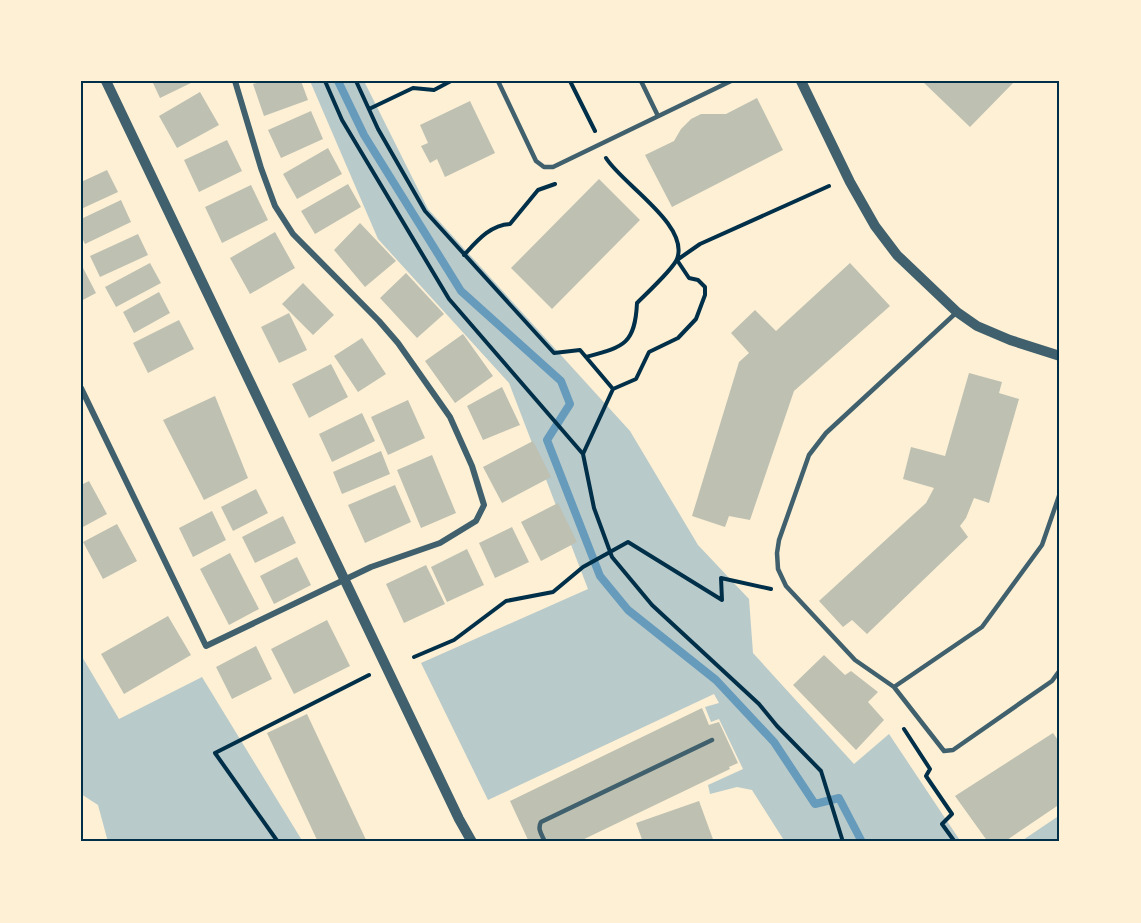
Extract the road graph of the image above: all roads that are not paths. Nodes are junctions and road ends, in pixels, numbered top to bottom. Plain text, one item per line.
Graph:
1 (106, 81) edge
2 (235, 81) edge
3 (498, 81) edge
4 (641, 81) edge
5 (731, 81) edge
6 (801, 81) edge
7 (723, 83) edge
8 (658, 116) junction
9 (957, 312) junction
10 (1060, 356) edge
11 (81, 388) edge
12 (1060, 493) edge
13 (344, 580) junction
14 (1060, 670) edge
15 (894, 687) junction
16 (712, 740) dead end
17 (472, 842) edge
18 (545, 842) edge

1 - 13 street
2 - 13 street
3 - 8 lane
4 - 8 lane
5 - 7 lane
6 - 9 street
7 - 8 lane
9 - 10 street
9 - 15 lane
11 - 13 street
12 - 15 lane
13 - 17 street
14 - 15 lane
16 - 18 lane

